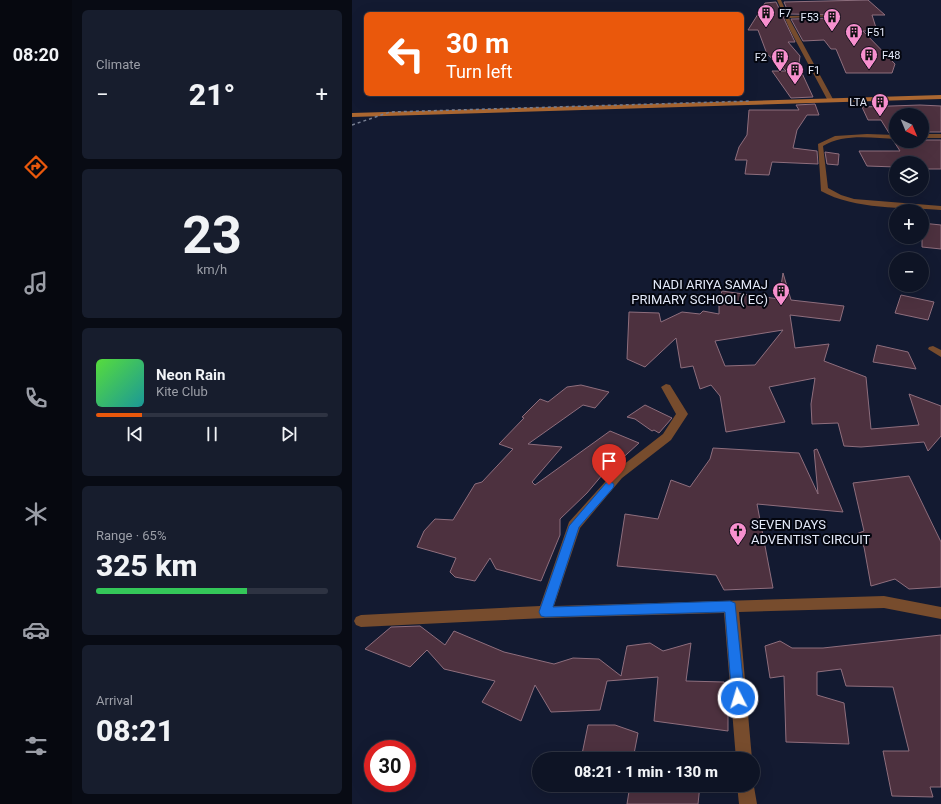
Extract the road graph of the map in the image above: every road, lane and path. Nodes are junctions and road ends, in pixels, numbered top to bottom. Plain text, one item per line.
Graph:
1 (779, 0) edge
2 (836, 16) dead end
3 (786, 17) junction
4 (941, 98) edge
5 (831, 101) junction
6 (352, 115) edge
7 (929, 136) edge
8 (941, 136) edge
9 (889, 137) edge
10 (941, 208) edge
11 (666, 387) dead end
12 (730, 606) junction
13 (545, 612) junction
14 (941, 613) edge
15 (361, 621) dead end
16 (743, 752) edge
17 (747, 792) edge
18 (748, 804) edge

1 - 3 street
2 - 3 street
3 - 5 street
4 - 5 main road
5 - 6 main road
7 - 8 street
9 - 10 street
11 - 13 street
12 - 13 street
12 - 14 street
12 - 16 street
13 - 15 street
17 - 18 street

